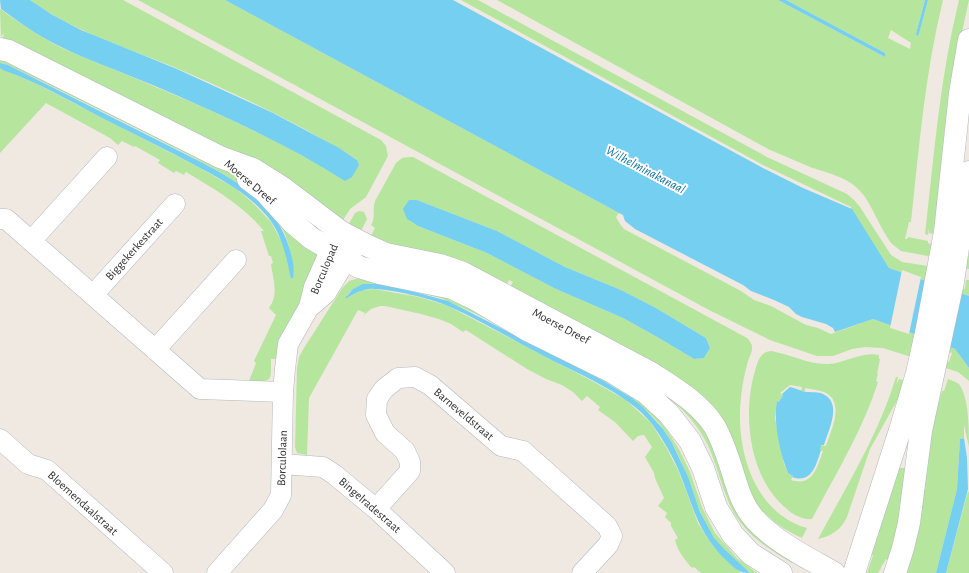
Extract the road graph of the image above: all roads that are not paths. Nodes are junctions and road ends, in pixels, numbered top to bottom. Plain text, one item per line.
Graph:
1 (969, 40) edge
2 (3, 47) edge
3 (107, 157) dead end
4 (220, 157) junction
5 (969, 172) edge
6 (175, 204) dead end
7 (1, 219) edge
8 (349, 236) junction
9 (31, 241) junction
10 (951, 244) junction
11 (338, 256) junction
12 (236, 260) dead end
13 (93, 295) junction
14 (155, 350) junction
15 (922, 384) junction
16 (283, 392) junction
17 (0, 439) edge
18 (282, 464) junction
19 (376, 509) junction
20 (163, 573) edge
21 (217, 573) edge
22 (445, 573) edge
23 (582, 573) edge
24 (781, 573) edge
25 (834, 573) edge
26 (854, 573) edge
27 (895, 573) edge

1 - 10 street
2 - 4 street, Moerse Dreef
3 - 9 street
4 - 8 street, Moerse Dreef
4 - 11 street, Moerse Dreef
5 - 10 street
6 - 13 street, Biggekerkestraat
7 - 9 street
8 - 11 street, Borculopad
8 - 25 street, Moerse Dreef
9 - 13 street
10 - 15 street
11 - 16 street, Borculopad
11 - 24 street, Moerse Dreef
12 - 14 street
13 - 14 street
14 - 16 street
15 - 26 street
15 - 27 street
16 - 18 street, Borculolaan
17 - 20 street, Bloemendaalstraat
18 - 19 street, Bingelradestraat
18 - 21 street, Borculolaan
19 - 22 street, Bingelradestraat
19 - 23 street, Barneveldstraat

